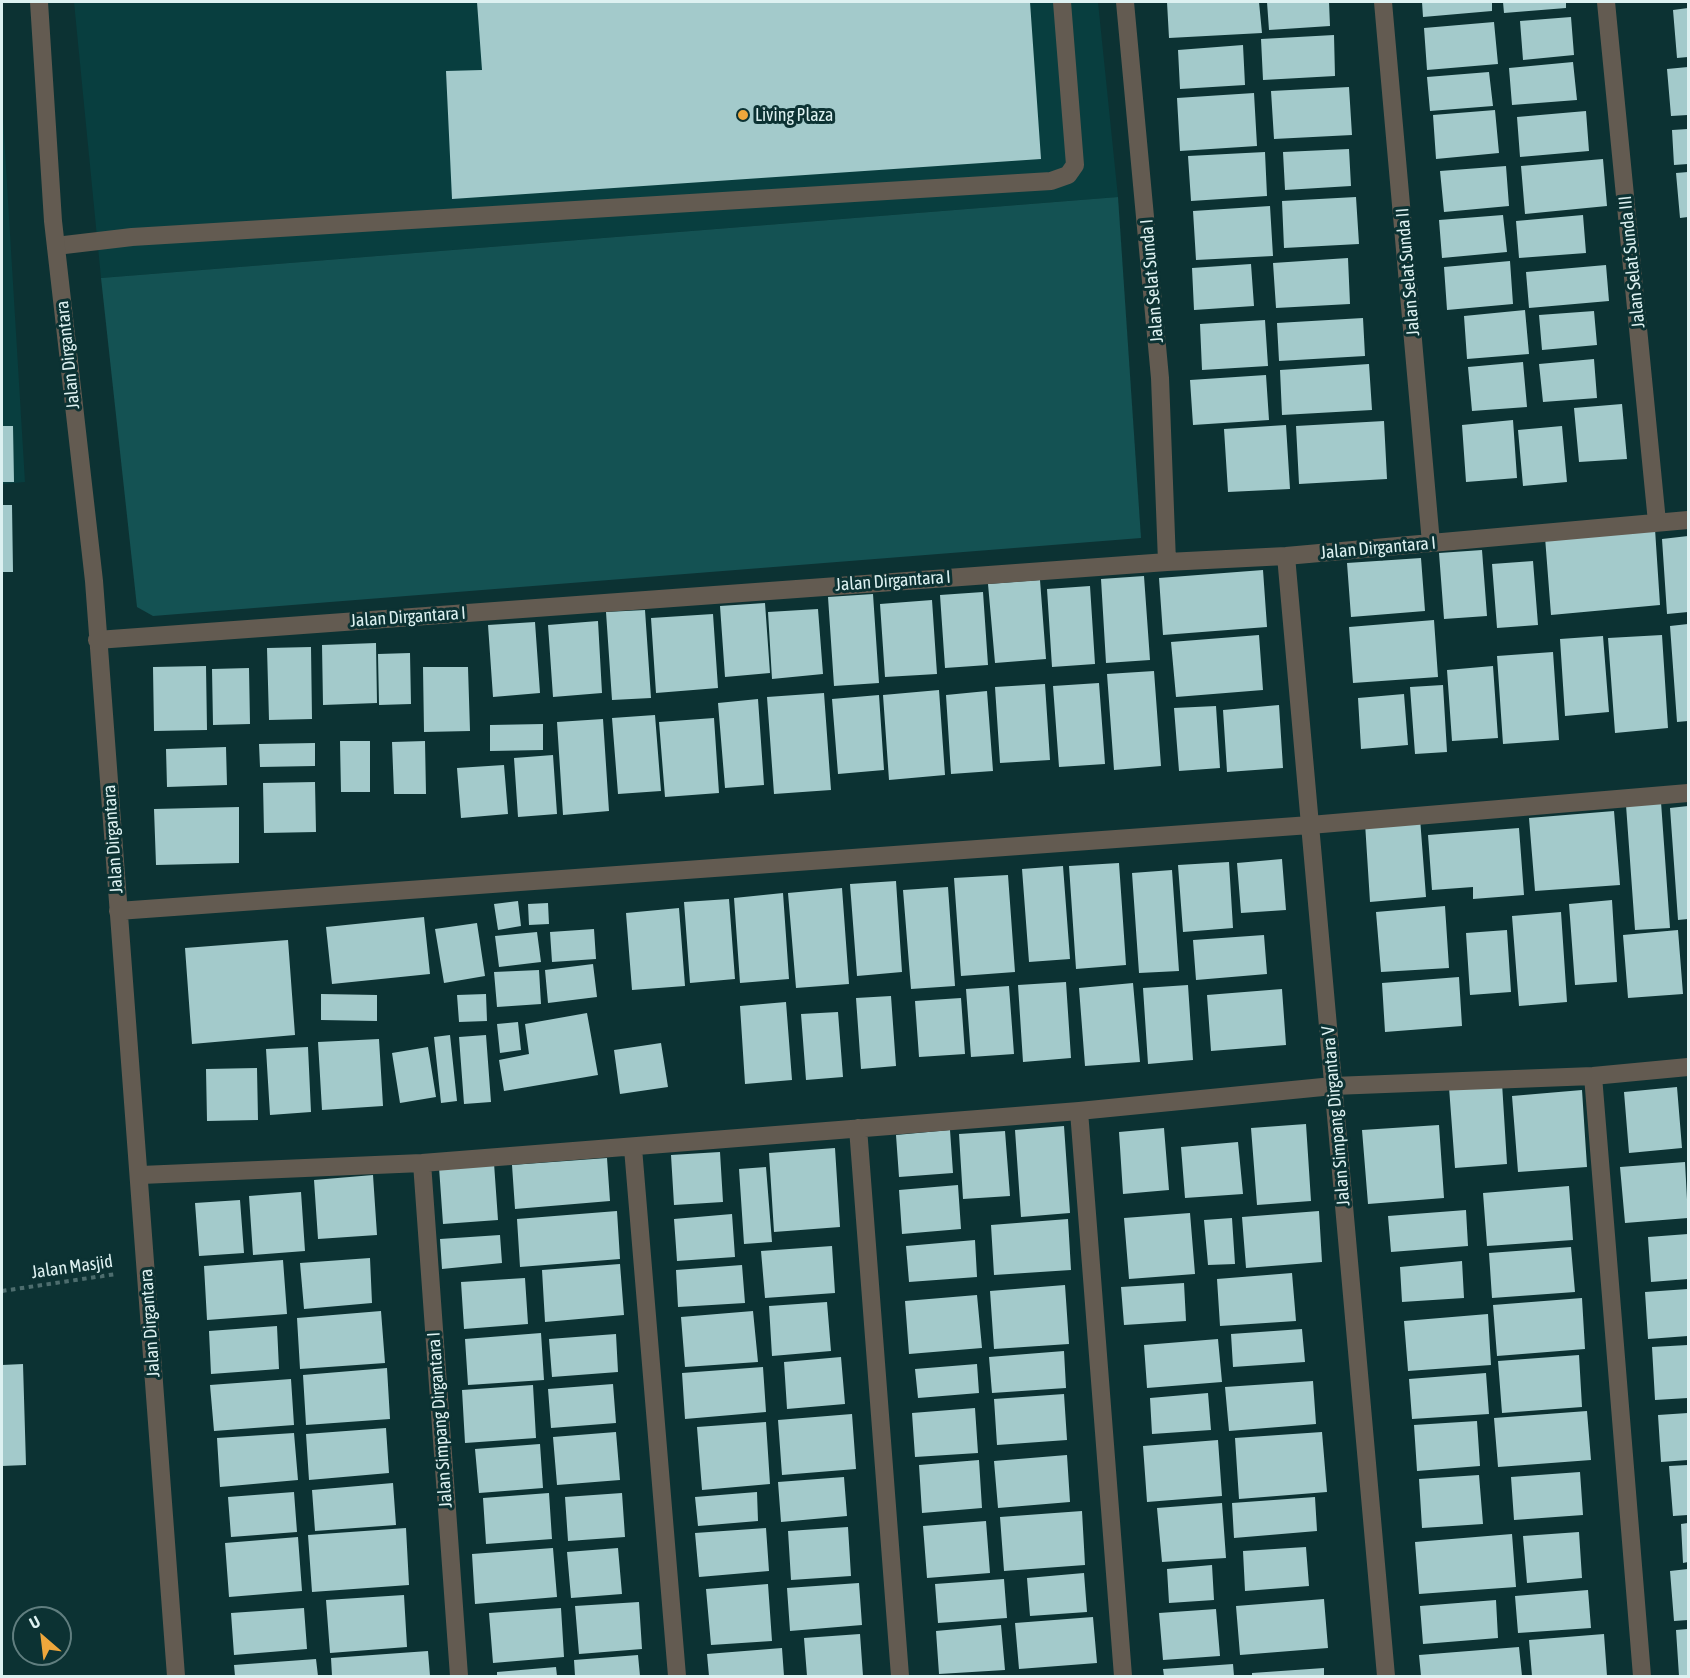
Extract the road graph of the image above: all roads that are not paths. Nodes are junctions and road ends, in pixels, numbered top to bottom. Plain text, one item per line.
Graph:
1 (39, 2) edge
2 (1062, 2) edge
3 (1125, 2) edge
4 (1383, 2) edge
5 (1606, 2) edge
6 (56, 246) junction
7 (1689, 520) edge
8 (1657, 522) junction
9 (1431, 543) junction
10 (1286, 556) junction
11 (1167, 562) junction
12 (97, 640) junction
13 (1689, 793) edge
14 (1310, 825) junction
15 (118, 911) junction
16 (1689, 1067) edge
17 (1593, 1076) junction
18 (1334, 1086) junction
19 (1079, 1111) junction
20 (858, 1128) junction
21 (633, 1148) junction
22 (422, 1163) junction
23 (141, 1174) junction
24 (176, 1677) edge
25 (459, 1677) edge
26 (677, 1677) edge
27 (900, 1677) edge
28 (1123, 1677) edge
29 (1386, 1677) edge
30 (1642, 1677) edge

1 - 6 street, Jalan Dirgantara
2 - 6 street
3 - 11 street, Jalan Selat Sunda I
4 - 9 street, Jalan Selat Sunda II
5 - 8 street, Jalan Selat Sunda III
6 - 12 street, Jalan Dirgantara
7 - 8 street, Jalan Dirgantara I
8 - 9 street, Jalan Dirgantara I
9 - 10 street, Jalan Dirgantara I
10 - 11 street, Jalan Dirgantara I
10 - 14 street, Jalan Simpang Dirgantara V
11 - 12 street, Jalan Dirgantara I
12 - 15 street, Jalan Dirgantara
13 - 14 street
14 - 15 street
14 - 18 street, Jalan Simpang Dirgantara V
15 - 23 street, Jalan Dirgantara
16 - 17 street
17 - 18 street
17 - 30 street
18 - 19 street
18 - 29 street, Jalan Simpang Dirgantara V
19 - 20 street
19 - 28 street
20 - 21 street
20 - 27 street
21 - 22 street
21 - 26 street
22 - 23 street
22 - 25 street, Jalan Simpang Dirgantara I
23 - 24 street, Jalan Dirgantara

